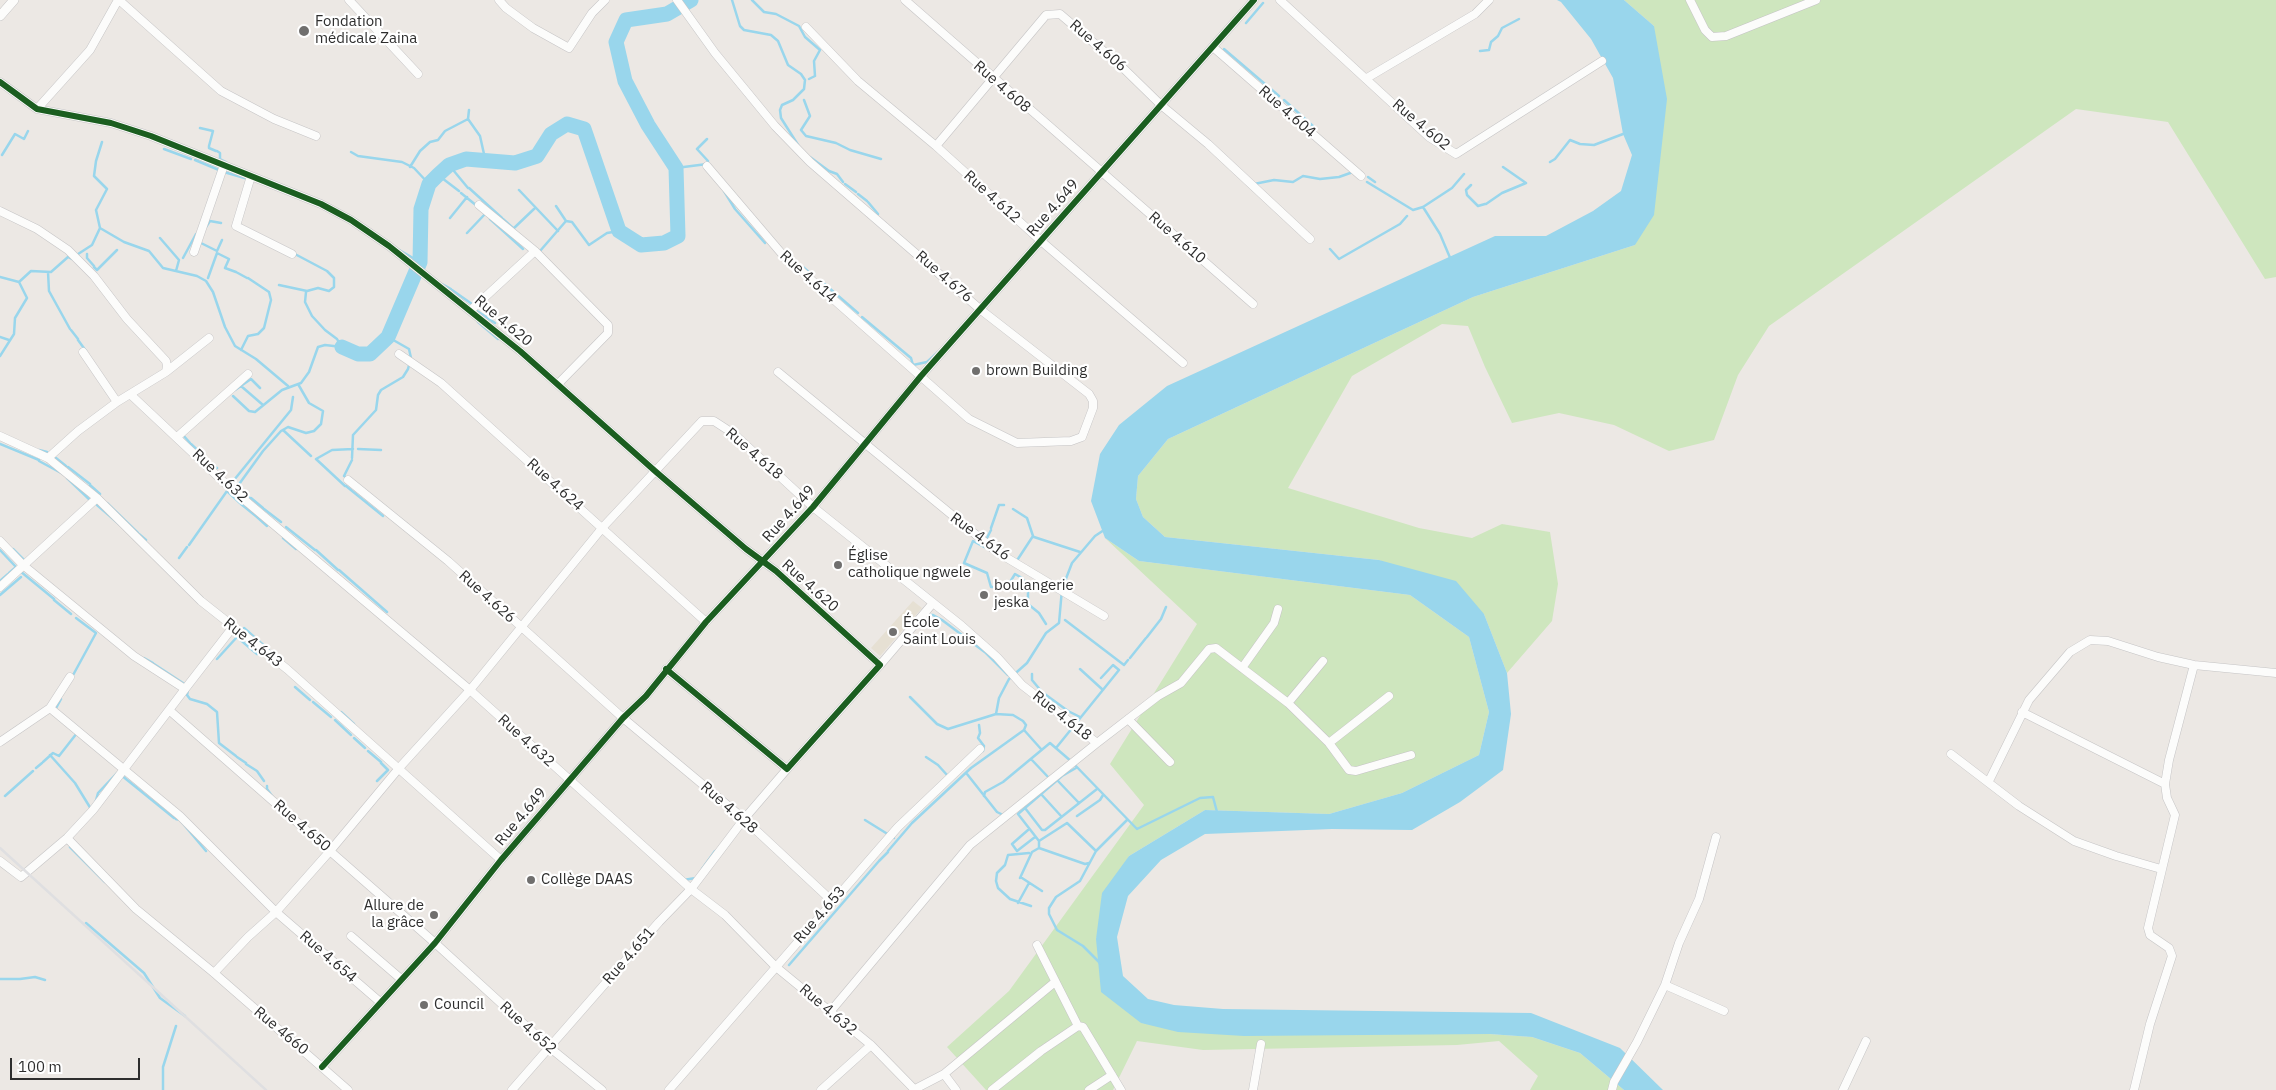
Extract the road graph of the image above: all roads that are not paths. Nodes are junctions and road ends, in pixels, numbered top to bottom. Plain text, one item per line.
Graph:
1 (14, 0) edge
2 (118, 0) edge
3 (349, 0) edge
4 (499, 0) edge
5 (605, 0) edge
6 (677, 0) edge
7 (905, 0) edge
8 (1254, 0) edge
9 (1280, 0) edge
10 (1490, 0) edge
11 (1690, 0) edge
12 (1816, 0) edge
13 (0, 16) edge
14 (806, 27) dead end
15 (1212, 47) junction
16 (1602, 62) dead end
17 (418, 74) dead end
18 (992, 78) junction
19 (1368, 78) junction
20 (0, 82) edge
21 (1161, 105) junction
22 (37, 109) junction
23 (316, 136) dead end
24 (936, 146) junction
25 (224, 165) junction
26 (707, 166) dead end
27 (1101, 172) junction
28 (251, 176) junction
29 (1361, 176) dead end
30 (480, 205) dead end
31 (0, 211) edge
32 (1310, 239) dead end
33 (1041, 242) junction
34 (535, 251) junction
35 (194, 252) dead end
36 (292, 254) dead end
37 (1253, 304) dead end
38 (471, 310) junction
39 (981, 310) junction
40 (209, 338) dead end
41 (83, 352) dead end
42 (399, 354) dead end
43 (1183, 363) dead end
44 (166, 372) junction
45 (778, 372) dead end
46 (248, 374) dead end
47 (921, 376) junction
48 (558, 384) junction
49 (130, 394) junction
50 (117, 402) junction
51 (0, 436) edge
52 (177, 437) junction
53 (866, 445) junction
54 (48, 458) junction
55 (655, 471) junction
56 (348, 480) dead end
57 (97, 498) junction
58 (813, 507) junction
59 (603, 527) junction
60 (0, 541) edge
61 (763, 562) junction
62 (23, 565) junction
63 (0, 587) edge
64 (933, 603) junction
65 (1278, 609) dead end
66 (1104, 616) dead end
67 (706, 622) junction
68 (521, 626) junction
69 (233, 627) junction
70 (1323, 661) dead end
71 (880, 665) junction
72 (2194, 666) junction
73 (1242, 668) junction
74 (666, 670) junction
75 (2276, 673) edge
76 (70, 677) dead end
77 (185, 689) junction
78 (470, 690) junction
79 (1389, 696) dead end
80 (1288, 703) junction
81 (50, 708) junction
82 (170, 710) junction
83 (2022, 712) junction
84 (623, 718) junction
85 (1128, 719) junction
86 (0, 742) edge
87 (1096, 743) junction
88 (1329, 743) junction
89 (980, 749) dead end
90 (1950, 754) dead end
91 (1411, 755) dead end
92 (1170, 762) dead end
93 (400, 767) junction
94 (124, 770) junction
95 (786, 770) junction
96 (569, 780) junction
97 (1989, 781) junction
98 (2165, 784) junction
99 (744, 819) junction
100 (67, 838) junction
101 (1716, 838) dead end
102 (330, 851) junction
103 (501, 860) junction
104 (0, 861) edge
105 (2161, 869) junction
106 (691, 889) junction
107 (832, 901) junction
108 (276, 912) junction
109 (351, 936) dead end
110 (435, 942) junction
111 (1037, 945) dead end
112 (776, 967) junction
113 (214, 972) junction
114 (401, 979) junction
115 (1056, 982) junction
116 (1665, 985) junction
117 (380, 1002) junction
118 (1724, 1011) dead end
119 (830, 1012) junction
120 (1078, 1026) junction
121 (1866, 1041) dead end
122 (1261, 1044) dead end
123 (871, 1045) junction
124 (549, 1047) junction
125 (322, 1067) junction
126 (944, 1074) junction
127 (1112, 1075) junction
128 (1613, 1086) edge
129 (348, 1090) edge
130 (512, 1090) edge
131 (602, 1090) edge
132 (669, 1090) edge
133 (821, 1090) edge
134 (915, 1090) edge
135 (956, 1090) edge
136 (992, 1090) edge
137 (1089, 1090) edge
138 (1121, 1090) edge
139 (1253, 1090) edge
140 (1843, 1090) edge
141 (2134, 1090) edge

1 - 13 street
2 - 22 street
2 - 23 street
3 - 17 street
4 - 5 street
6 - 39 street, Rue 4.676
7 - 18 street, Rue 4.608
8 - 15 street, Rue 4.649
9 - 19 street, Rue 4.602
10 - 19 street
11 - 12 street
14 - 24 street, Rue 4.612
15 - 21 street, Rue 4.649
15 - 29 street, Rue 4.604
16 - 19 street, Rue 4.602
18 - 21 street, Rue 4.606
18 - 24 street, Rue 4.606
18 - 27 street, Rue 4.608
20 - 22 street
21 - 27 street, Rue 4.649
21 - 32 street, Rue 4.606
22 - 25 street, Rue 4.620
24 - 33 street, Rue 4.612
25 - 28 street, Rue 4.620
25 - 35 street
26 - 47 street, Rue 4.614
27 - 33 street, Rue 4.649
27 - 37 street, Rue 4.610
28 - 36 street
28 - 38 street, Rue 4.620
30 - 34 street
31 - 44 street
33 - 39 street, Rue 4.649
33 - 43 street, Rue 4.612
34 - 38 street
34 - 48 street
38 - 48 street, Rue 4.620
39 - 47 street, Rue 4.649
39 - 47 street, Rue 4.676
40 - 44 street
41 - 50 street
42 - 59 street, Rue 4.624
44 - 49 street
45 - 53 street, Rue 4.616
46 - 52 street
47 - 53 street, Rue 4.649
48 - 55 street, Rue 4.620
49 - 50 street
49 - 52 street, Rue 4.632
50 - 54 street
51 - 54 street, Rue 4.643
52 - 78 street, Rue 4.632
53 - 58 street, Rue 4.649
53 - 66 street, Rue 4.616
54 - 57 street, Rue 4.643
55 - 58 street, Rue 4.618
55 - 59 street, Rue 4.618
55 - 61 street, Rue 4.620
56 - 68 street, Rue 4.626
57 - 62 street
57 - 69 street, Rue 4.643
58 - 61 street, Rue 4.649
58 - 64 street, Rue 4.618
59 - 67 street, Rue 4.624
59 - 68 street, Rue 4.618
60 - 62 street
61 - 67 street, Rue 4.649
61 - 71 street, Rue 4.620
62 - 63 street
62 - 77 street
64 - 71 street
64 - 87 street, Rue 4.618
65 - 73 street
67 - 74 street, Rue 4.649
68 - 78 street, Rue 4.618
68 - 84 street, Rue 4.626
69 - 77 street
69 - 93 street, Rue 4.643
70 - 80 street
71 - 95 street
72 - 75 street
72 - 83 street
72 - 98 street
73 - 80 street
73 - 85 street
74 - 84 street, Rue 4.649
74 - 95 street
76 - 81 street
77 - 82 street
78 - 93 street, Rue 4.618
78 - 96 street, Rue 4.632
79 - 88 street
80 - 88 street
81 - 86 street
81 - 94 street, Rue 4.654
82 - 94 street
82 - 102 street, Rue 4.650
83 - 97 street
83 - 98 street
84 - 96 street, Rue 4.649
84 - 99 street, Rue 4.628
85 - 87 street
85 - 92 street
87 - 119 street
88 - 91 street
89 - 107 street, Rue 4.653
90 - 97 street
93 - 102 street, Rue 4.618
93 - 103 street, Rue 4.643
94 - 100 street
94 - 108 street, Rue 4.654
95 - 99 street, Rue 4.651
96 - 103 street, Rue 4.649
96 - 106 street, Rue 4.632
97 - 105 street
98 - 105 street
99 - 106 street, Rue 4.651
99 - 107 street, Rue 4.628
100 - 104 street
100 - 113 street, Rue 4660
101 - 116 street
102 - 108 street, Rue 4.618
102 - 110 street, Rue 4.650
103 - 110 street, Rue 4.649
105 - 141 street
106 - 112 street, Rue 4.632
106 - 124 street, Rue 4.651
107 - 112 street, Rue 4.653
108 - 113 street, Rue 4.618
108 - 117 street, Rue 4.654
109 - 114 street
110 - 114 street, Rue 4.649
110 - 124 street, Rue 4.652
111 - 115 street
112 - 119 street, Rue 4.632
112 - 132 street, Rue 4.653
113 - 125 street, Rue 4660
114 - 117 street, Rue 4.649
115 - 120 street
115 - 126 street
116 - 118 street
116 - 128 street
117 - 125 street, Rue 4.649
119 - 123 street, Rue 4.632
120 - 127 street
120 - 136 street
121 - 140 street
122 - 139 street
123 - 133 street, Rue 4.632
123 - 134 street
124 - 130 street, Rue 4.651
124 - 131 street, Rue 4.652
125 - 129 street, Rue 4660
126 - 134 street
126 - 135 street
127 - 137 street
127 - 138 street

